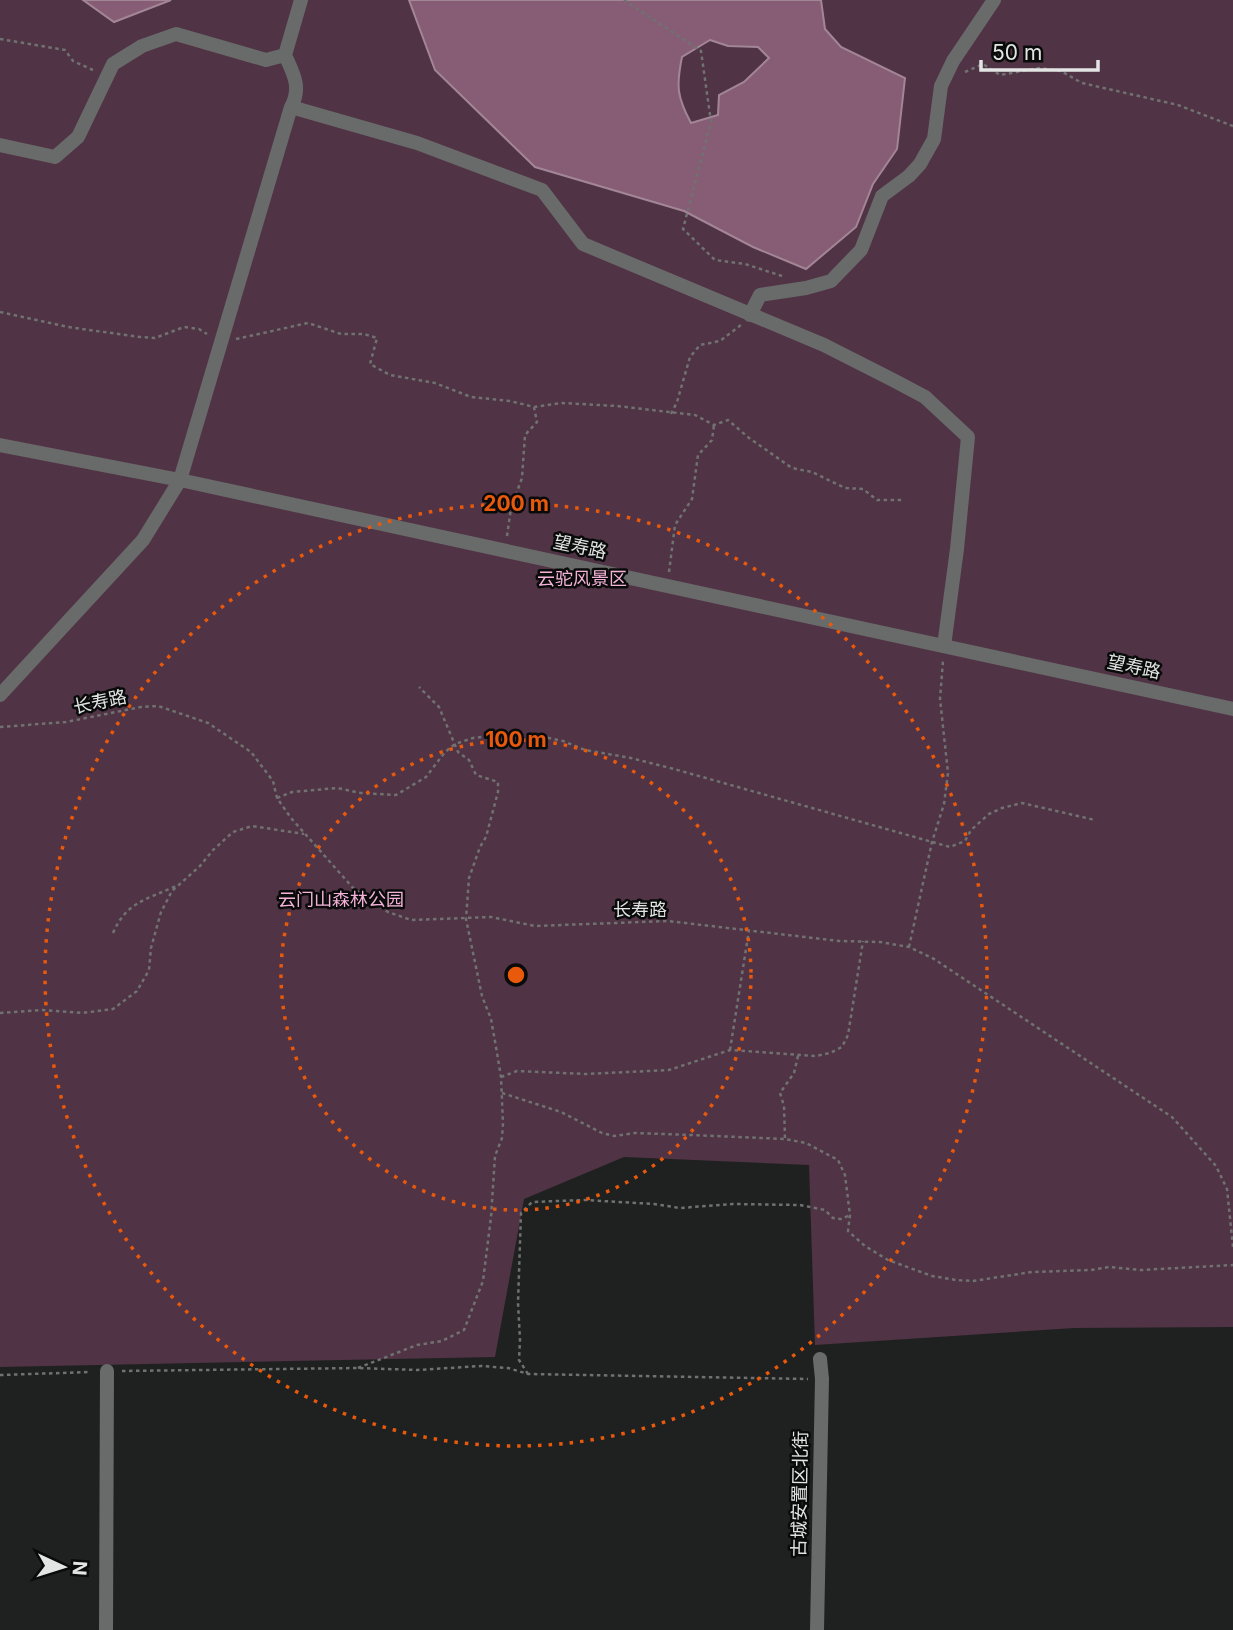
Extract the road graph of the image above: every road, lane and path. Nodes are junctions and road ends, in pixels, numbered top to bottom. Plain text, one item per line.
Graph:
1 (301, 0) edge
2 (624, 0) edge
3 (995, 0) edge
4 (0, 39) edge
5 (285, 55) junction
6 (963, 73) dead end
7 (108, 74) junction
8 (291, 107) junction
9 (1233, 127) edge
10 (0, 145) edge
11 (806, 288) junction
12 (0, 312) edge
13 (750, 314) junction
14 (221, 342) junction
15 (534, 407) junction
16 (671, 414) junction
17 (714, 425) junction
18 (0, 445) edge
19 (180, 480) junction
20 (902, 500) dead end
21 (502, 550) junction
22 (667, 585) junction
23 (944, 646) junction
24 (419, 687) dead end
25 (0, 695) edge
26 (1233, 709) edge
27 (0, 727) edge
28 (455, 744) junction
29 (277, 798) junction
30 (1096, 820) dead end
31 (304, 834) junction
32 (932, 842) junction
33 (179, 884) junction
34 (467, 919) junction
35 (749, 930) junction
36 (113, 933) dead end
37 (863, 942) junction
38 (909, 947) junction
39 (0, 1013) edge
40 (730, 1050) junction
41 (798, 1056) junction
42 (501, 1077) junction
43 (502, 1093) junction
44 (785, 1139) junction
45 (850, 1214) junction
46 (1233, 1247) edge
47 (1233, 1265) edge
48 (820, 1359) dead end
49 (358, 1368) junction
50 (107, 1371) junction
51 (528, 1374) junction
52 (0, 1375) edge
53 (822, 1379) junction
54 (106, 1630) edge
55 (817, 1630) edge

1 - 5 street
2 - 11 path
3 - 11 street
4 - 7 path
5 - 7 street
5 - 8 street
6 - 9 path
7 - 10 street
8 - 13 street
8 - 14 street
11 - 13 street
12 - 14 path
13 - 16 path
13 - 23 street
14 - 15 path
14 - 19 street
15 - 16 path
15 - 21 path
16 - 17 path
17 - 20 path
17 - 22 path
18 - 19 street, 望寿路
19 - 21 street, 望寿路
19 - 25 street
21 - 22 street, 望寿路
22 - 23 street, 望寿路
23 - 26 street, 望寿路
23 - 32 path
24 - 28 path
27 - 29 path, 长寿路
28 - 29 path
28 - 32 path
28 - 34 path
29 - 31 path, 长寿路
30 - 32 path
31 - 33 path
31 - 34 path, 长寿路
32 - 38 path
33 - 36 path
33 - 39 path
34 - 35 path, 长寿路
34 - 42 path
35 - 37 path, 长寿路
35 - 40 path
37 - 38 path, 长寿路
37 - 41 path
38 - 46 path, 长寿路
40 - 41 path
40 - 42 path
41 - 44 path
42 - 43 path
43 - 44 path
43 - 49 path
44 - 45 path
45 - 47 path
45 - 51 path
48 - 53 street, 古城安置区北街
49 - 50 path
49 - 51 path
50 - 52 path
50 - 54 street
51 - 53 path
53 - 55 street, 古城安置区北街

